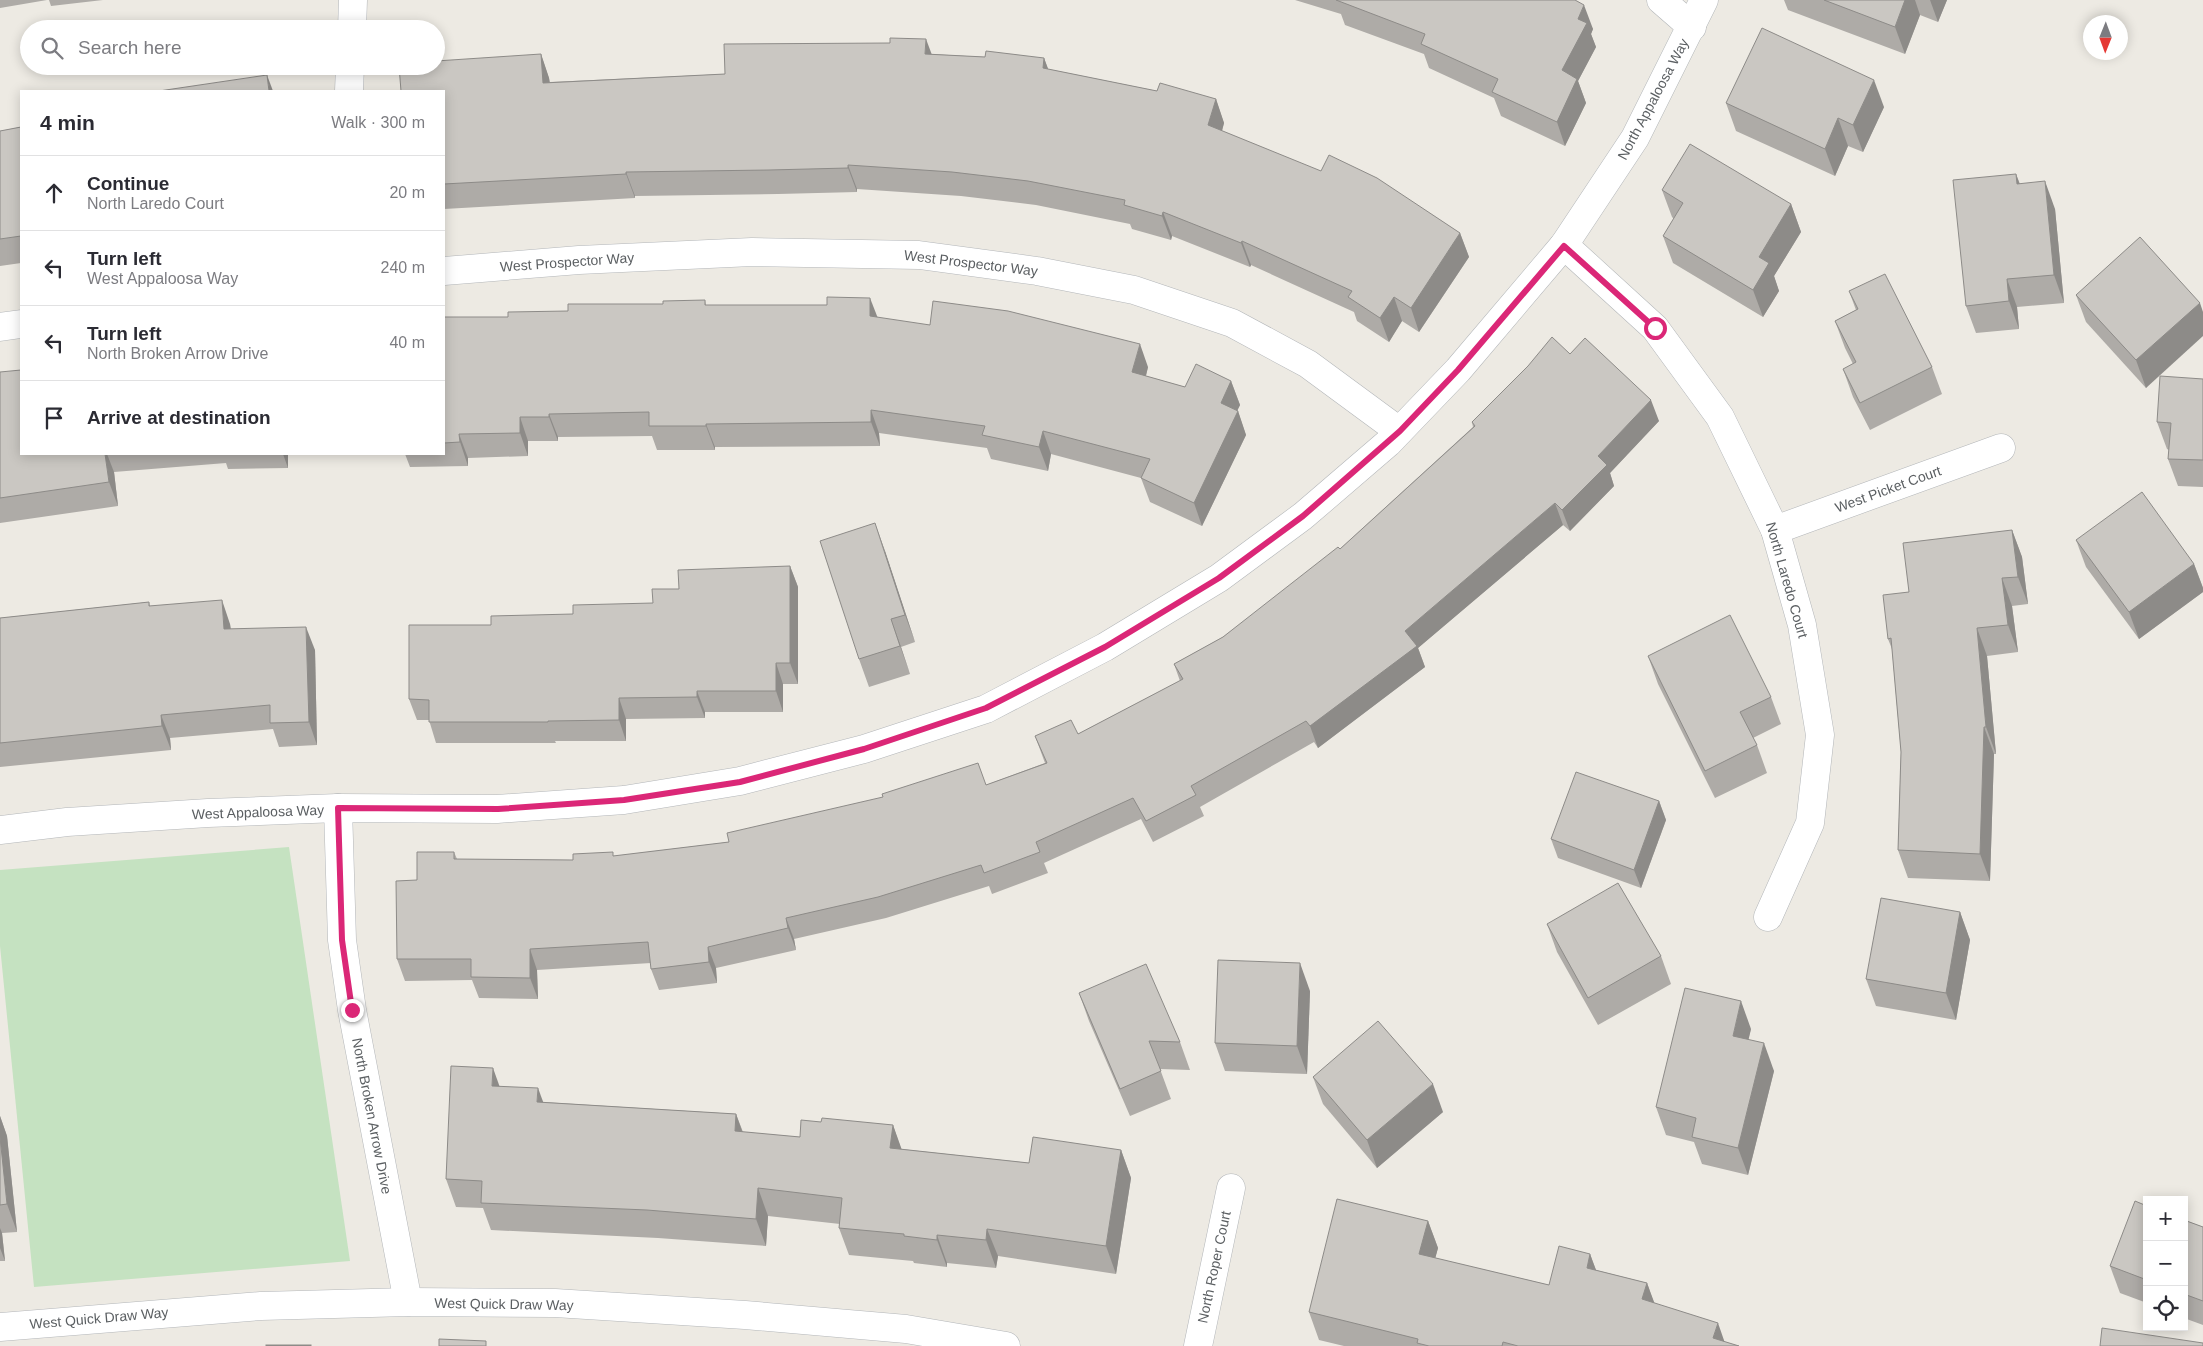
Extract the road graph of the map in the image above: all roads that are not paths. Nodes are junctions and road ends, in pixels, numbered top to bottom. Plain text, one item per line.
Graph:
1 (353, 0) edge
2 (1661, 0) edge
3 (1704, 0) edge
4 (352, 20) edge
5 (1692, 27) junction
6 (350, 75) edge
7 (349, 90) edge
8 (1564, 246) junction
9 (445, 271) edge
10 (20, 324) edge
11 (0, 327) edge
12 (1400, 431) junction
13 (2001, 448) dead end
14 (1775, 530) junction
15 (338, 808) junction
16 (0, 830) edge
17 (1768, 917) dead end
18 (1231, 1188) dead end
19 (408, 1302) junction
20 (0, 1327) edge
21 (1006, 1346) edge
22 (1198, 1346) edge

1 - 4 street
2 - 5 street
3 - 5 street, North Appaloosa Way
5 - 8 street, North Appaloosa Way
6 - 7 street
8 - 12 street, West Appaloosa Way
8 - 14 street, North Laredo Court
9 - 12 street, West Prospector Way
10 - 11 street
12 - 15 street, West Appaloosa Way
13 - 14 street, West Picket Court
14 - 17 street, North Laredo Court
15 - 16 street, West Appaloosa Way
15 - 19 street, North Broken Arrow Drive
18 - 22 street, North Roper Court
19 - 20 street, West Quick Draw Way
19 - 21 street, West Quick Draw Way

